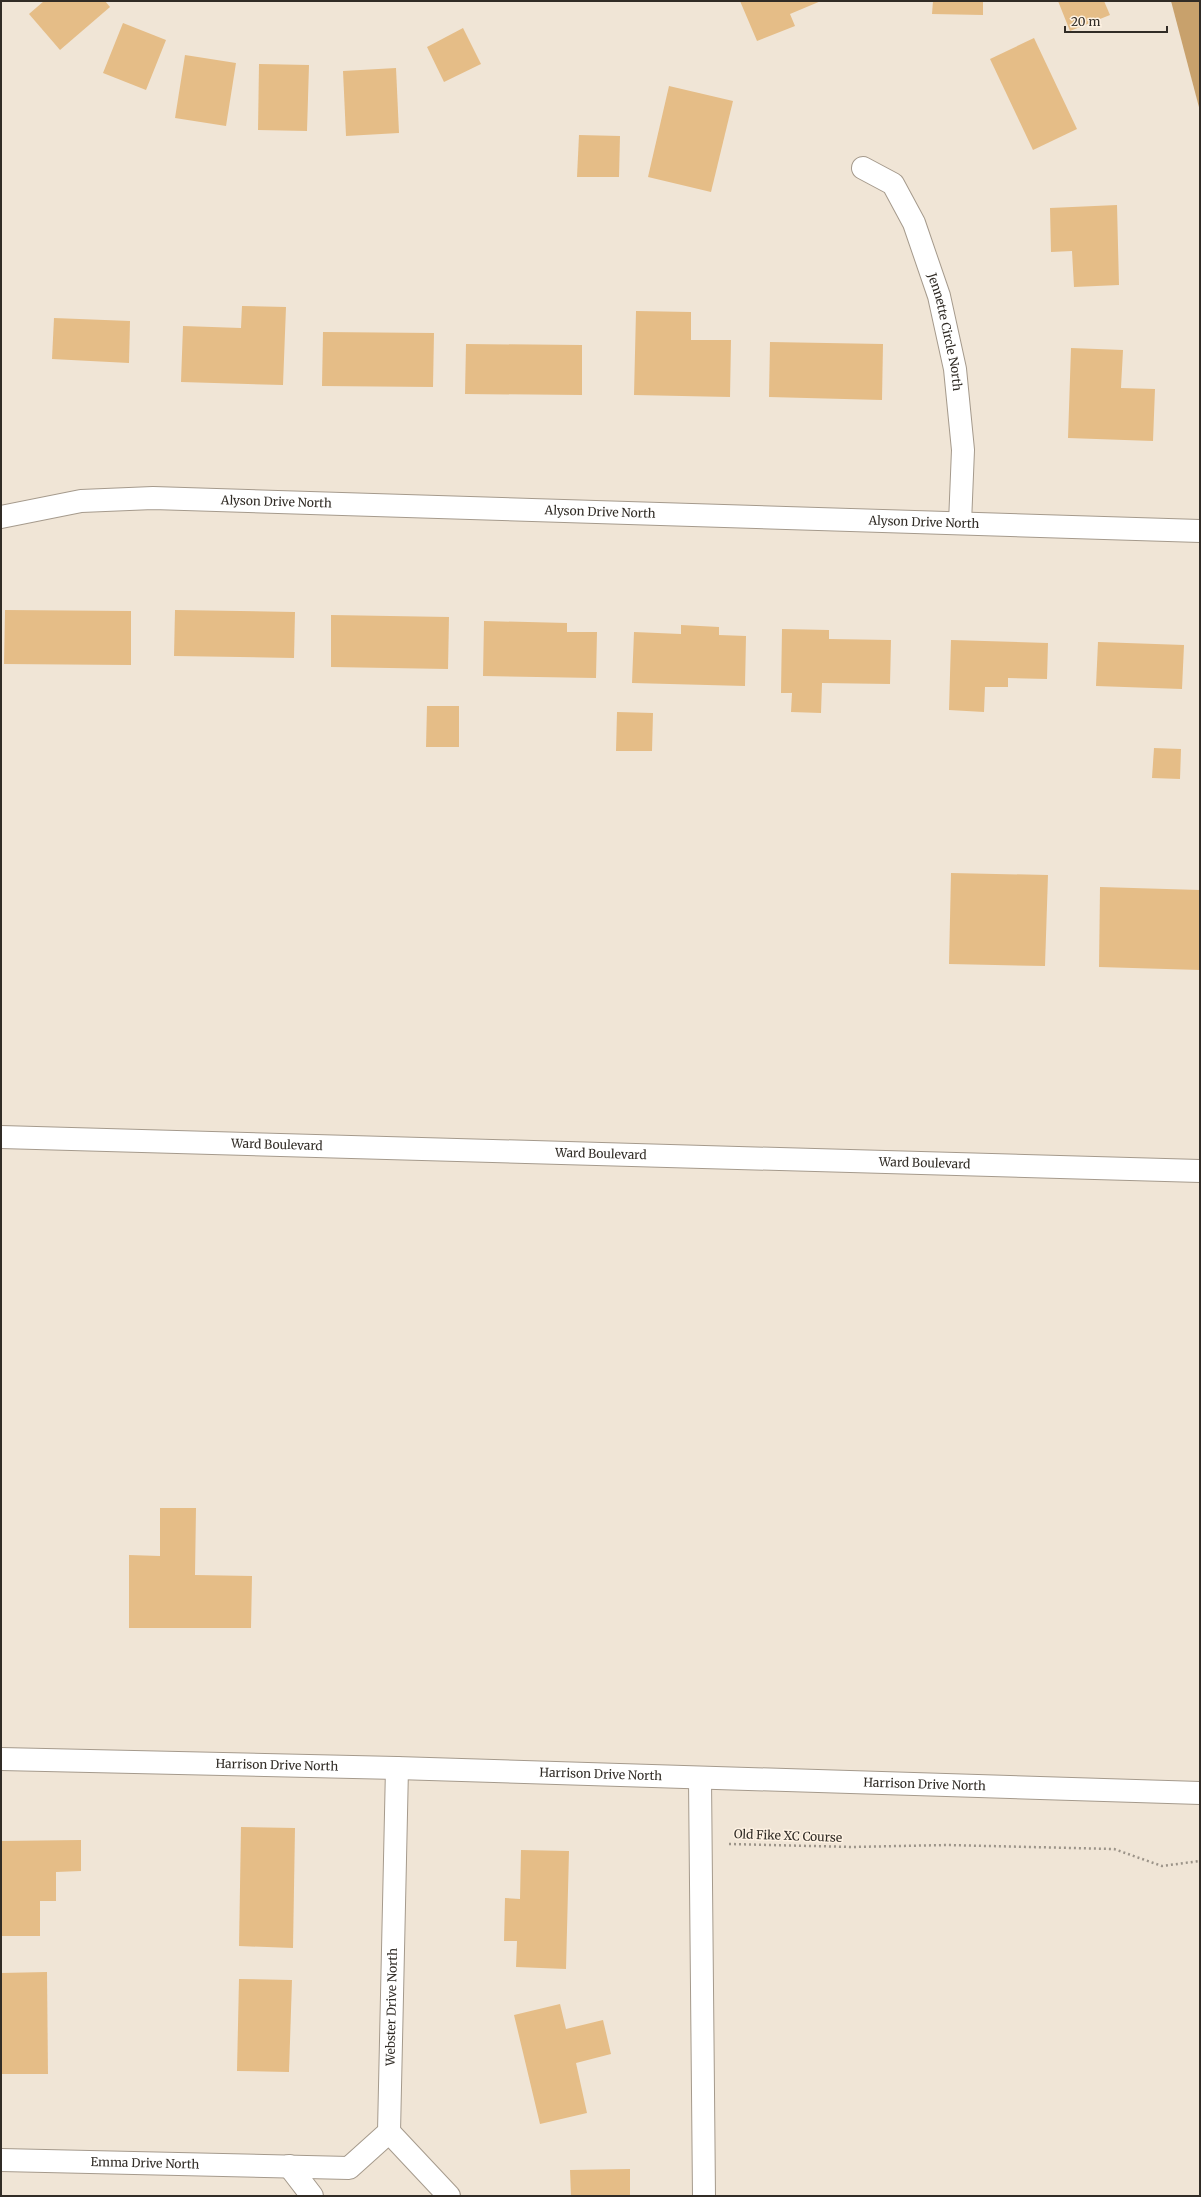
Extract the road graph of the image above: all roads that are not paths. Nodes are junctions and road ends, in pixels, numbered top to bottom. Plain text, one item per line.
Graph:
1 (863, 168) dead end
2 (1, 517) edge
3 (960, 523) junction
4 (1200, 531) edge
5 (1, 1137) edge
6 (1200, 1171) edge
7 (1, 1760) edge
8 (397, 1768) junction
9 (700, 1779) junction
10 (1200, 1793) edge
11 (389, 2132) junction
12 (1, 2160) edge
13 (289, 2166) junction
14 (312, 2196) edge
15 (449, 2196) edge
16 (704, 2196) edge

1 - 3 street, Jennette Circle North
2 - 3 street, Alyson Drive North
3 - 4 street, Alyson Drive North
5 - 6 street, Ward Boulevard
7 - 8 street, Harrison Drive North
8 - 9 street, Harrison Drive North
8 - 11 street, Webster Drive North
9 - 10 street, Harrison Drive North
9 - 16 street
11 - 13 street
11 - 15 street
12 - 13 street, Emma Drive North
13 - 14 street

